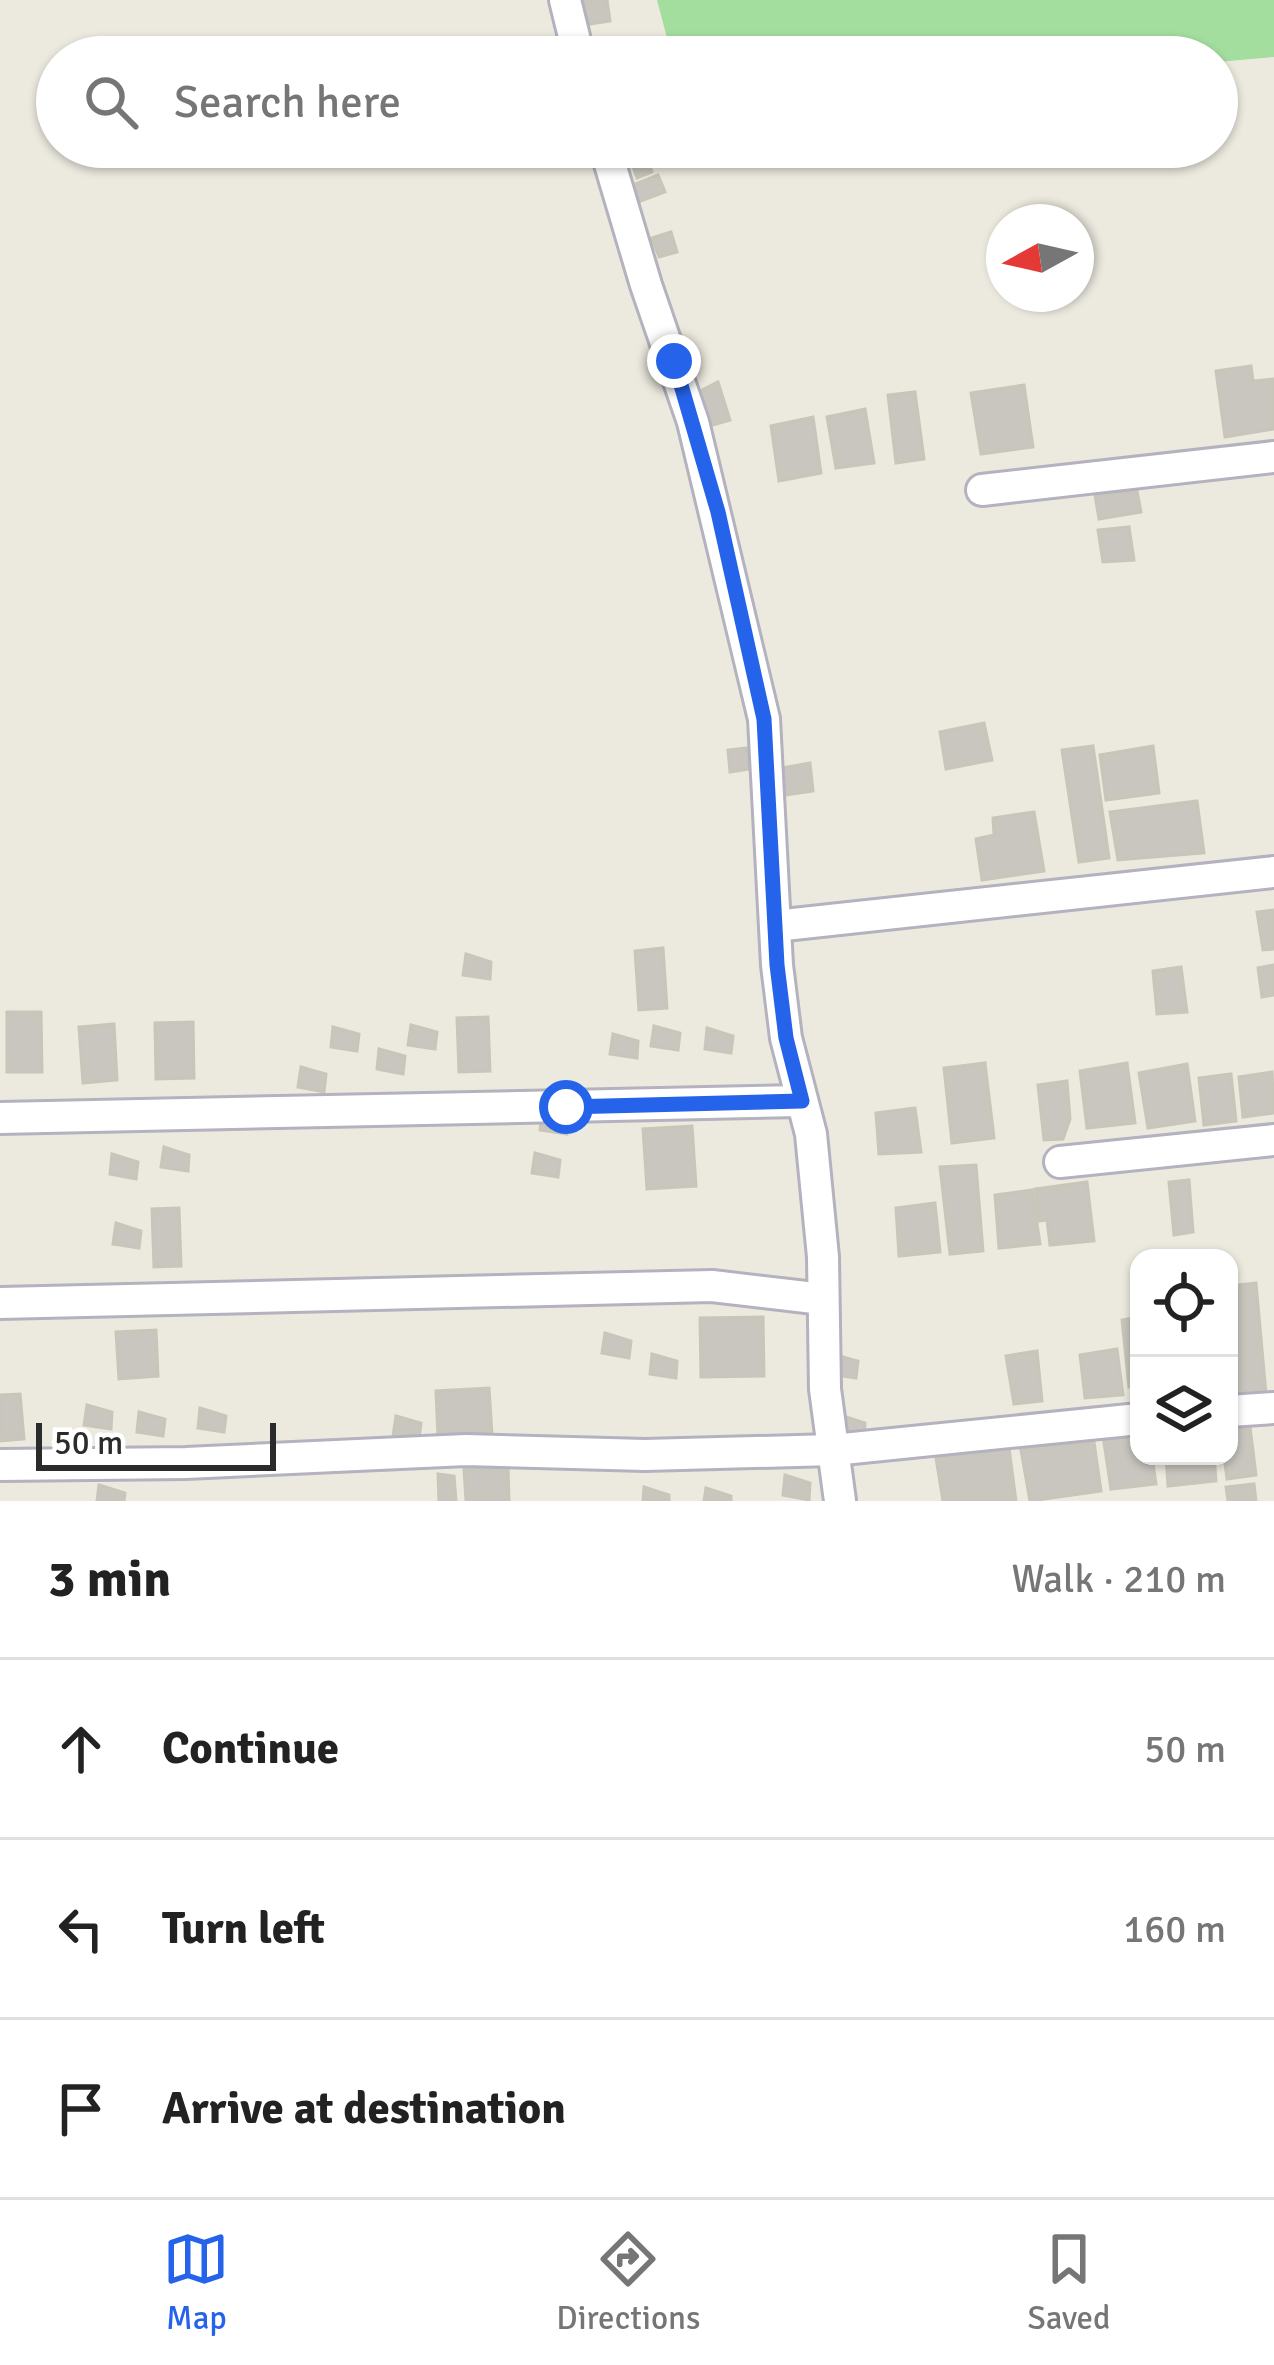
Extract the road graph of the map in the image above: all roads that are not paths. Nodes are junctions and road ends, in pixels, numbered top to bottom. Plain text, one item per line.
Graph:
1 (565, 0) edge
2 (574, 36) edge
3 (611, 168) edge
4 (1274, 457) edge
5 (982, 490) dead end
6 (1274, 872) edge
7 (775, 926) junction
8 (802, 1101) junction
9 (0, 1118) edge
10 (1274, 1140) edge
11 (1060, 1162) dead end
12 (823, 1299) junction
13 (0, 1303) edge
14 (1274, 1408) edge
15 (1238, 1410) edge
16 (1130, 1420) edge
17 (833, 1450) junction
18 (0, 1465) edge
19 (840, 1501) edge

1 - 2 street
3 - 7 street
4 - 5 street
6 - 7 street
7 - 8 street
8 - 9 street
8 - 12 street
10 - 11 street
12 - 13 street
12 - 17 street
14 - 15 street
16 - 17 street
17 - 18 street
17 - 19 street

